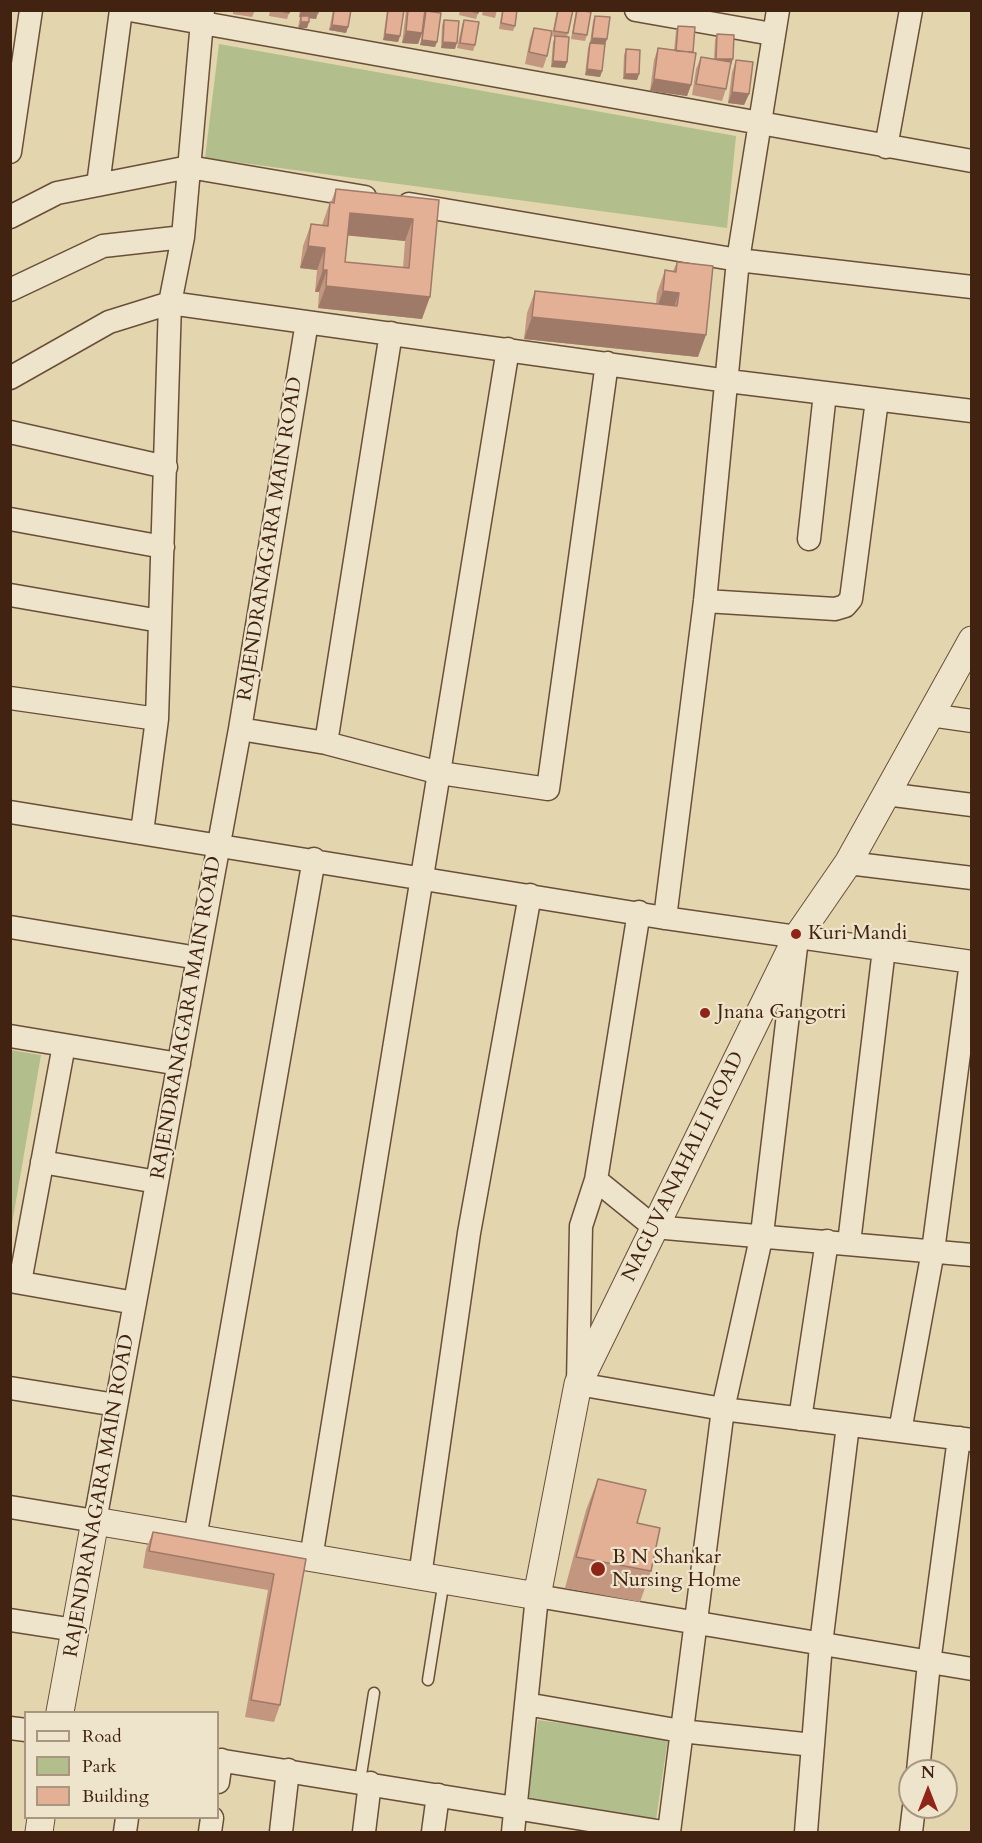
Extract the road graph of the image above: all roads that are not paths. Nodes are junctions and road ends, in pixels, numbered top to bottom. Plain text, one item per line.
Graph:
1 (31, 10) edge
2 (121, 10) edge
3 (130, 10) edge
4 (636, 10) edge
5 (778, 10) edge
6 (912, 10) edge
7 (203, 17) edge
8 (772, 34) junction
9 (758, 124) junction
10 (886, 147) junction
11 (10, 152) edge
12 (972, 161) edge
13 (189, 167) junction
14 (98, 185) junction
15 (10, 217) edge
16 (183, 237) junction
17 (738, 260) junction
18 (972, 287) edge
19 (10, 290) edge
20 (170, 303) junction
21 (307, 322) junction
22 (391, 333) junction
23 (508, 349) junction
24 (607, 363) junction
25 (10, 378) edge
26 (728, 381) junction
27 (825, 393) junction
28 (878, 400) junction
29 (972, 411) edge
30 (10, 432) edge
31 (166, 467) junction
32 (10, 519) edge
33 (809, 539) dead end
34 (163, 547) junction
35 (10, 595) edge
36 (705, 601) junction
37 (160, 621) junction
38 (972, 640) edge
39 (10, 698) edge
40 (930, 715) junction
41 (157, 719) junction
42 (972, 721) edge
43 (240, 729) junction
44 (326, 743) junction
45 (440, 773) junction
46 (886, 794) junction
47 (972, 805) edge
48 (10, 812) edge
49 (142, 832) junction
50 (219, 844) junction
51 (314, 859) junction
52 (848, 863) junction
53 (421, 877) junction
54 (972, 878) edge
55 (530, 896) junction
56 (639, 912) junction
57 (666, 918) junction
58 (10, 927) edge
59 (797, 937) junction
60 (884, 949) junction
61 (198, 958) junction
62 (971, 962) edge
63 (10, 1036) edge
64 (64, 1045) junction
65 (179, 1064) junction
66 (42, 1162) junction
67 (596, 1180) junction
68 (157, 1182) junction
69 (654, 1227) junction
70 (762, 1234) junction
71 (838, 1242) junction
72 (933, 1251) junction
73 (972, 1255) edge
74 (15, 1282) edge
75 (135, 1303) junction
76 (578, 1384) junction
77 (10, 1388) edge
78 (116, 1405) junction
79 (723, 1409) junction
80 (800, 1419) junction
81 (848, 1425) junction
82 (900, 1431) junction
83 (965, 1439) edge
84 (10, 1507) edge
85 (95, 1521) junction
86 (195, 1538) junction
87 (311, 1558) junction
88 (432, 1578) junction
89 (537, 1596) junction
90 (10, 1620) edge
91 (695, 1622) junction
92 (75, 1630) junction
93 (821, 1644) junction
94 (929, 1663) junction
95 (972, 1669) edge
96 (429, 1680) dead end
97 (374, 1693) dead end
98 (526, 1704) junction
99 (60, 1711) edge
100 (681, 1731) junction
101 (813, 1745) junction
102 (919, 1759) edge
103 (219, 1767) edge
104 (288, 1770) junction
105 (365, 1782) junction
106 (438, 1795) junction
107 (515, 1809) junction
108 (587, 1827) edge
109 (281, 1833) edge
110 (364, 1833) edge
111 (433, 1833) edge
112 (513, 1833) edge
113 (663, 1833) edge
114 (669, 1833) edge
115 (806, 1833) edge

1 - 11 street
2 - 14 street
3 - 7 street
4 - 8 street
5 - 8 street
6 - 10 street
7 - 9 street
7 - 13 street
8 - 9 street
9 - 10 street
9 - 17 street
10 - 12 street
13 - 14 street
13 - 16 street
13 - 17 street
14 - 15 street
16 - 19 street
16 - 20 street
17 - 18 street
17 - 26 street
20 - 21 street
20 - 25 street
20 - 31 street
21 - 22 street
21 - 43 street, RAJENDRANAGARA MAIN ROAD
22 - 23 street
22 - 44 street
23 - 24 street
23 - 45 street
24 - 26 street
24 - 45 street
26 - 27 street
26 - 36 street
27 - 28 street
27 - 33 street
28 - 29 street
28 - 36 street
30 - 31 street
31 - 34 street
32 - 34 street
34 - 37 street
35 - 37 street
36 - 57 street
37 - 41 street
38 - 40 street, NAGUVANAHALLI ROAD
39 - 41 street
40 - 42 street
40 - 46 street, NAGUVANAHALLI ROAD
41 - 49 street
43 - 44 street
43 - 50 street, RAJENDRANAGARA MAIN ROAD
44 - 45 street
45 - 53 street
46 - 47 street
46 - 52 street, NAGUVANAHALLI ROAD
48 - 49 street
49 - 50 street
50 - 51 street
50 - 61 street, RAJENDRANAGARA MAIN ROAD
51 - 53 street
51 - 86 street
52 - 54 street
52 - 59 street, NAGUVANAHALLI ROAD
53 - 55 street
53 - 87 street
55 - 56 street
55 - 88 street
56 - 57 street
56 - 67 street
57 - 59 street
58 - 61 street
59 - 60 street
59 - 69 street, NAGUVANAHALLI ROAD
59 - 70 street
60 - 62 street
60 - 71 street
61 - 65 street, RAJENDRANAGARA MAIN ROAD
62 - 72 street
63 - 64 street
64 - 65 street
64 - 66 street
65 - 68 street, RAJENDRANAGARA MAIN ROAD
66 - 68 street
66 - 74 street
67 - 69 street
67 - 76 street
68 - 75 street, RAJENDRANAGARA MAIN ROAD
69 - 70 street
69 - 76 street, NAGUVANAHALLI ROAD
70 - 71 street
70 - 79 street
71 - 72 street
71 - 80 street
72 - 73 street
72 - 82 street
74 - 75 street
75 - 78 street, RAJENDRANAGARA MAIN ROAD
76 - 79 street
76 - 89 street, NAGUVANAHALLI ROAD
77 - 78 street
78 - 85 street, RAJENDRANAGARA MAIN ROAD
79 - 80 street
79 - 91 street
80 - 81 street
81 - 82 street
81 - 93 street
82 - 83 street
83 - 94 street
84 - 85 street
85 - 86 street
85 - 92 street, RAJENDRANAGARA MAIN ROAD
86 - 87 street
87 - 88 street
88 - 89 street
88 - 96 lane
89 - 91 street
89 - 98 street
90 - 92 street
91 - 93 street
91 - 100 street
92 - 99 street, RAJENDRANAGARA MAIN ROAD
93 - 94 street
93 - 101 street
94 - 95 street
94 - 102 street
97 - 105 lane
98 - 100 street
98 - 107 street
100 - 101 street
100 - 114 street
101 - 115 street
103 - 104 street
104 - 105 street
104 - 109 street
105 - 106 street
105 - 110 street
106 - 107 street
106 - 111 street
107 - 108 street
107 - 112 street
108 - 113 street

